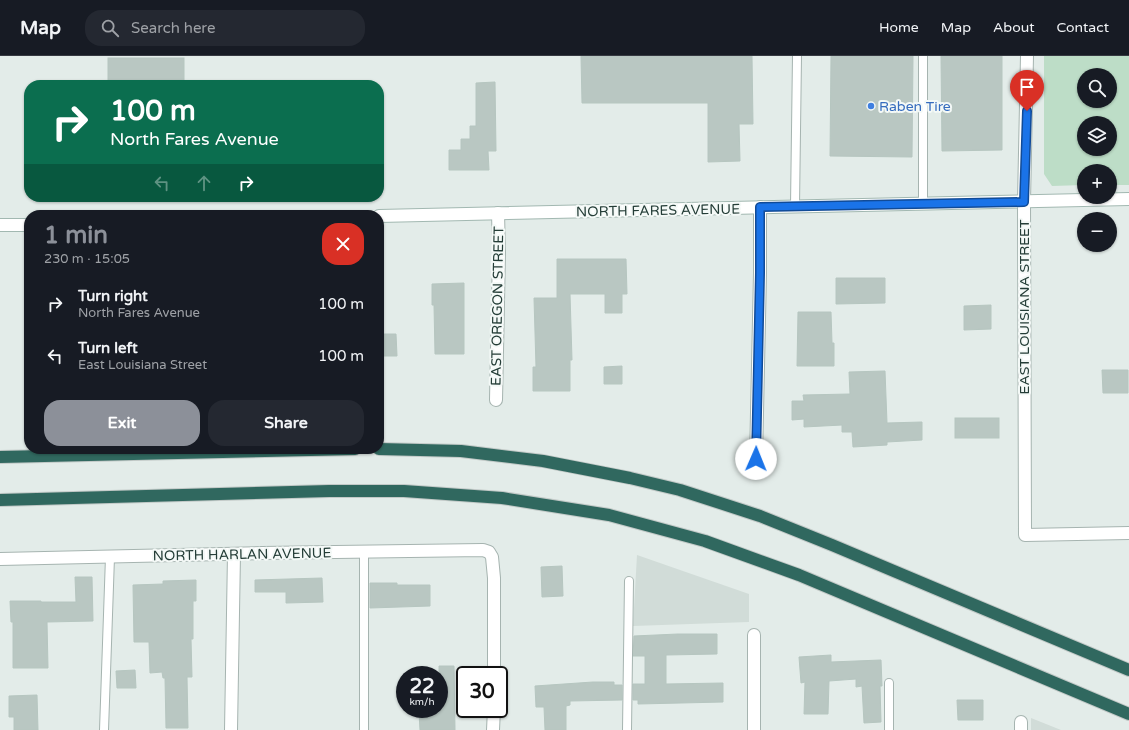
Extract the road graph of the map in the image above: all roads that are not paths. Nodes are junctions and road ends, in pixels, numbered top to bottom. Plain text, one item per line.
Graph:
1 (797, 56) edge
2 (922, 56) edge
3 (1027, 56) edge
4 (1129, 199) edge
5 (1024, 202) junction
6 (923, 204) junction
7 (795, 206) junction
8 (760, 207) junction
9 (498, 213) junction
10 (384, 216) edge
11 (24, 225) edge
12 (0, 226) edge
13 (496, 400) dead end
14 (384, 449) edge
15 (133, 454) edge
16 (0, 457) edge
17 (756, 459) dead end
18 (0, 500) edge
19 (1129, 533) edge
20 (364, 552) junction
21 (234, 554) junction
22 (110, 557) junction
23 (0, 560) edge
24 (629, 581) dead end
25 (754, 635) dead end
26 (494, 666) edge
27 (1129, 670) edge
28 (889, 683) dead end
29 (1129, 714) edge
30 (494, 718) edge
31 (104, 730) edge
32 (231, 730) edge
33 (364, 730) edge
34 (493, 730) edge
35 (627, 730) edge
36 (754, 730) edge
37 (889, 730) edge

1 - 7 lane
2 - 6 lane
3 - 5 street, EAST LOUISIANA STREET
4 - 5 street, NORTH FARES AVENUE
5 - 6 street, NORTH FARES AVENUE
5 - 19 street, EAST LOUISIANA STREET
6 - 7 street, NORTH FARES AVENUE
7 - 8 street, NORTH FARES AVENUE
8 - 9 street, NORTH FARES AVENUE
8 - 17 street
9 - 10 street, NORTH FARES AVENUE
9 - 13 street, EAST OREGON STREET
11 - 12 street
14 - 27 highway
15 - 16 highway
18 - 29 highway
20 - 21 street, NORTH HARLAN AVENUE
20 - 26 street, NORTH HARLAN AVENUE
20 - 33 lane
21 - 22 street, NORTH HARLAN AVENUE
21 - 32 street
22 - 23 street, NORTH HARLAN AVENUE
22 - 31 lane
24 - 35 lane
25 - 36 street
28 - 37 lane
30 - 34 street

